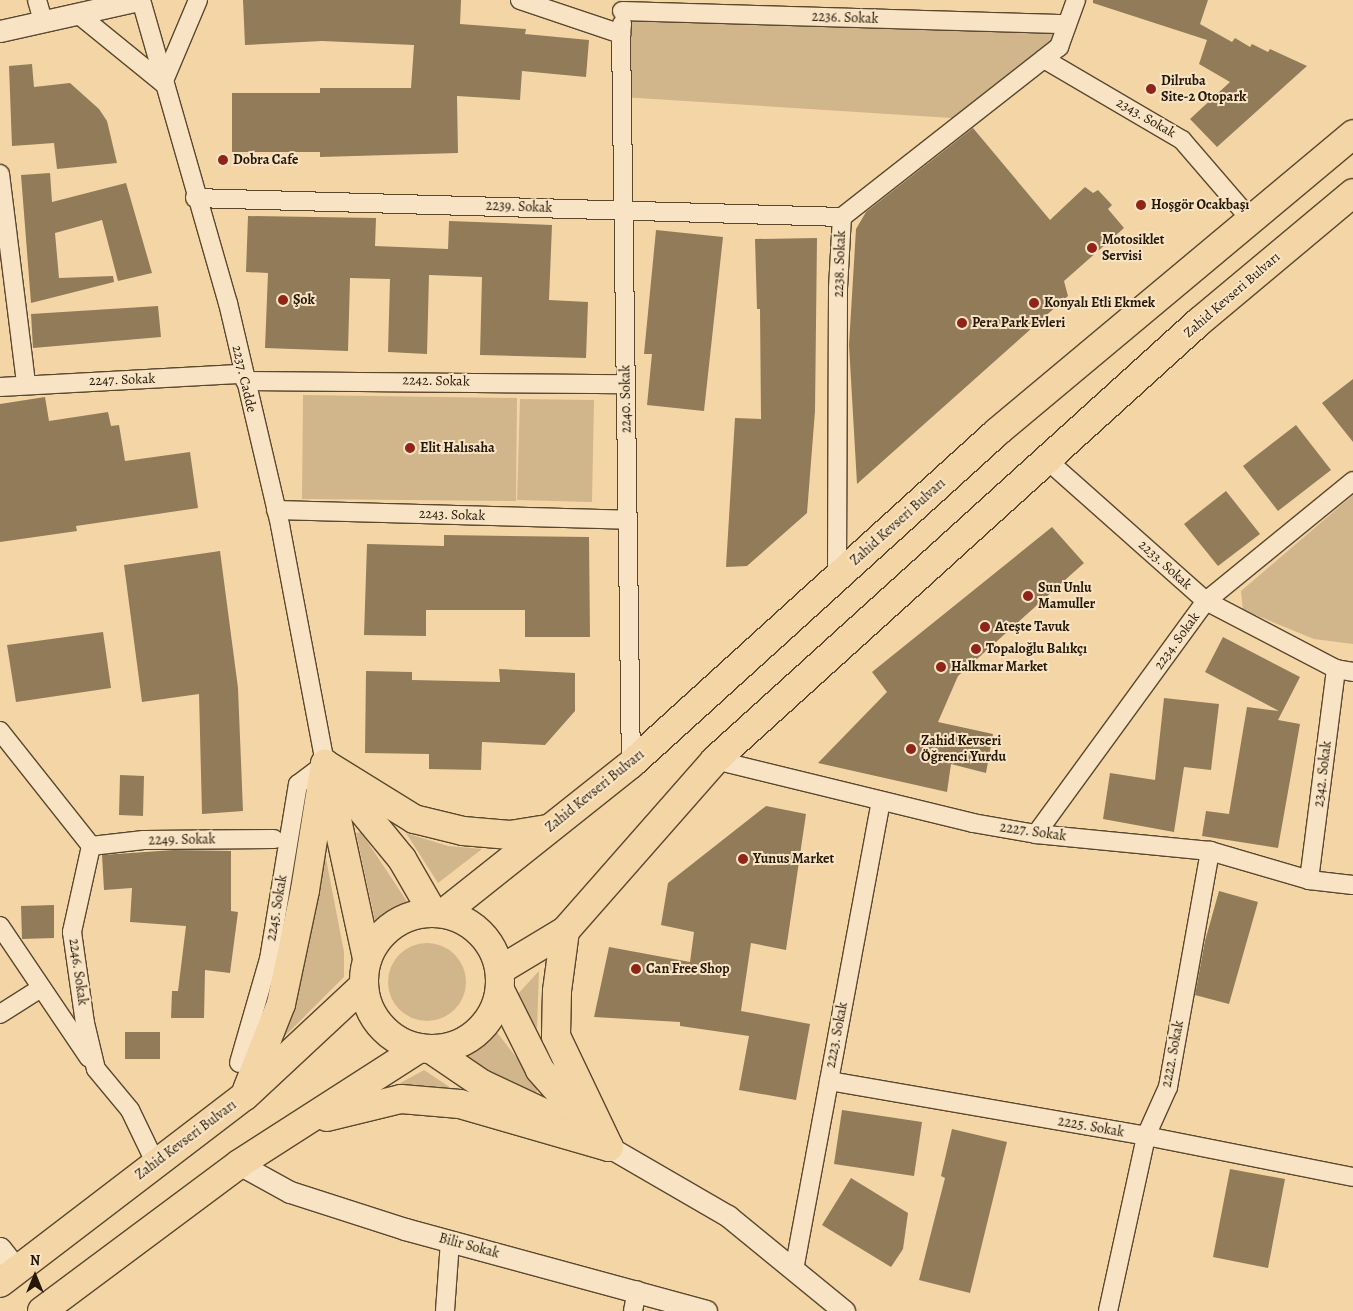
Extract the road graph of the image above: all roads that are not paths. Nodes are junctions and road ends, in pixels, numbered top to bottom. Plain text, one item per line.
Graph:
1 (37, 0) edge
2 (140, 0) edge
3 (198, 0) edge
4 (520, 0) edge
5 (1076, 0) edge
6 (622, 6) edge
7 (78, 14) junction
8 (43, 21) junction
9 (1067, 24) junction
10 (0, 31) edge
11 (622, 34) junction
12 (1044, 59) junction
13 (163, 83) junction
14 (1353, 134) edge
15 (0, 174) edge
16 (1353, 193) edge
17 (195, 198) junction
18 (624, 210) junction
19 (842, 217) junction
20 (1251, 220) junction
21 (244, 377) junction
22 (26, 384) junction
23 (626, 384) junction
24 (0, 387) edge
25 (1047, 460) junction
26 (1353, 481) edge
27 (276, 510) junction
28 (628, 520) junction
29 (837, 577) junction
30 (1206, 601) junction
31 (1345, 670) edge
32 (0, 731) edge
33 (716, 760) junction
34 (325, 764) junction
35 (631, 764) junction
36 (881, 801) junction
37 (549, 828) junction
38 (1036, 834) junction
39 (274, 838) dead end
40 (91, 846) junction
41 (1210, 851) junction
42 (1309, 880) junction
43 (1353, 885) edge
44 (439, 911) junction
45 (0, 926) edge
46 (565, 931) junction
47 (367, 959) junction
48 (500, 980) junction
49 (363, 986) junction
50 (42, 988) junction
51 (0, 1014) edge
52 (426, 1049) junction
53 (239, 1063) dead end
54 (96, 1069) junction
55 (829, 1081) junction
56 (245, 1096) junction
57 (300, 1125) junction
58 (1146, 1136) junction
59 (609, 1147) junction
60 (155, 1162) junction
61 (240, 1164) junction
62 (1353, 1177) edge
63 (450, 1241) junction
64 (0, 1248) edge
65 (794, 1270) junction
66 (9, 1276) edge
67 (637, 1290) junction
68 (42, 1311) edge
69 (445, 1311) edge
70 (634, 1311) edge
71 (706, 1311) edge
72 (844, 1311) edge
73 (1108, 1311) edge

1 - 8 street
2 - 7 street
2 - 13 street, 2237. Cadde
3 - 13 street
4 - 11 street
5 - 9 street, 2238. Sokak
6 - 9 street, 2236. Sokak
6 - 11 street, 2240. Sokak
7 - 8 street
7 - 13 street
8 - 10 street
9 - 12 street, 2238. Sokak
11 - 18 street, 2240. Sokak
12 - 19 street, 2238. Sokak
12 - 20 street, 2343. Sokak
13 - 17 street, 2237. Cadde
14 - 20 main road, Zahid Kevseri Bulvarı
15 - 22 street
16 - 25 main road, Zahid Kevseri Bulvarı
17 - 18 street, 2239. Sokak
17 - 21 street, 2237. Cadde
18 - 19 street, 2239. Sokak
18 - 23 street, 2240. Sokak
19 - 29 street, 2238. Sokak
20 - 29 main road, Zahid Kevseri Bulvarı
21 - 22 street, 2247. Sokak
21 - 23 street, 2242. Sokak
21 - 27 street, 2237. Cadde
22 - 24 street, 2247. Sokak
23 - 28 street, 2240. Sokak
25 - 30 street, 2233. Sokak
25 - 33 main road, Zahid Kevseri Bulvarı
26 - 30 street, 2234. Sokak
27 - 28 street, 2243. Sokak
27 - 34 street, 2237. Cadde
28 - 35 street, 2240. Sokak
29 - 35 main road, Zahid Kevseri Bulvarı
30 - 31 street, 2233. Sokak
30 - 38 street, 2234. Sokak
31 - 42 street, 2342. Sokak
32 - 40 street
33 - 36 street, 2227. Sokak
33 - 46 main road, Zahid Kevseri Bulvarı
34 - 37 main road
34 - 44 main road
34 - 47 main road
34 - 53 street, 2245. Sokak
34 - 56 main road
35 - 37 main road, Zahid Kevseri Bulvarı
36 - 38 street, 2227. Sokak
36 - 55 street, 2223. Sokak
37 - 44 main road, Zahid Kevseri Bulvarı
38 - 41 street, 2227. Sokak
39 - 40 street, 2249. Sokak
40 - 54 street, 2246. Sokak
41 - 42 street, 2227. Sokak
41 - 58 street, 2222. Sokak
42 - 43 street, 2227. Sokak
44 - 47 main road
44 - 48 main road
45 - 50 street, 2246. Sokak
46 - 48 main road, Zahid Kevseri Bulvarı
46 - 59 main road
47 - 49 main road
48 - 52 main road
48 - 59 main road
49 - 52 main road
49 - 56 main road, Zahid Kevseri Bulvarı
50 - 51 street
50 - 54 street, 2246. Sokak
52 - 57 main road
52 - 59 main road
54 - 60 street, 2246. Sokak
55 - 58 street, 2225. Sokak
55 - 65 street, 2223. Sokak
56 - 60 main road, Zahid Kevseri Bulvarı
57 - 59 main road
57 - 61 main road
58 - 62 street, 2225. Sokak
58 - 73 street, 2222. Sokak
59 - 65 street
60 - 66 main road, Zahid Kevseri Bulvarı
61 - 63 street, Bilir Sokak
61 - 68 main road
63 - 67 street, Bilir Sokak
63 - 69 street
64 - 66 street
65 - 72 street
67 - 70 street
67 - 71 street, Bilir Sokak

